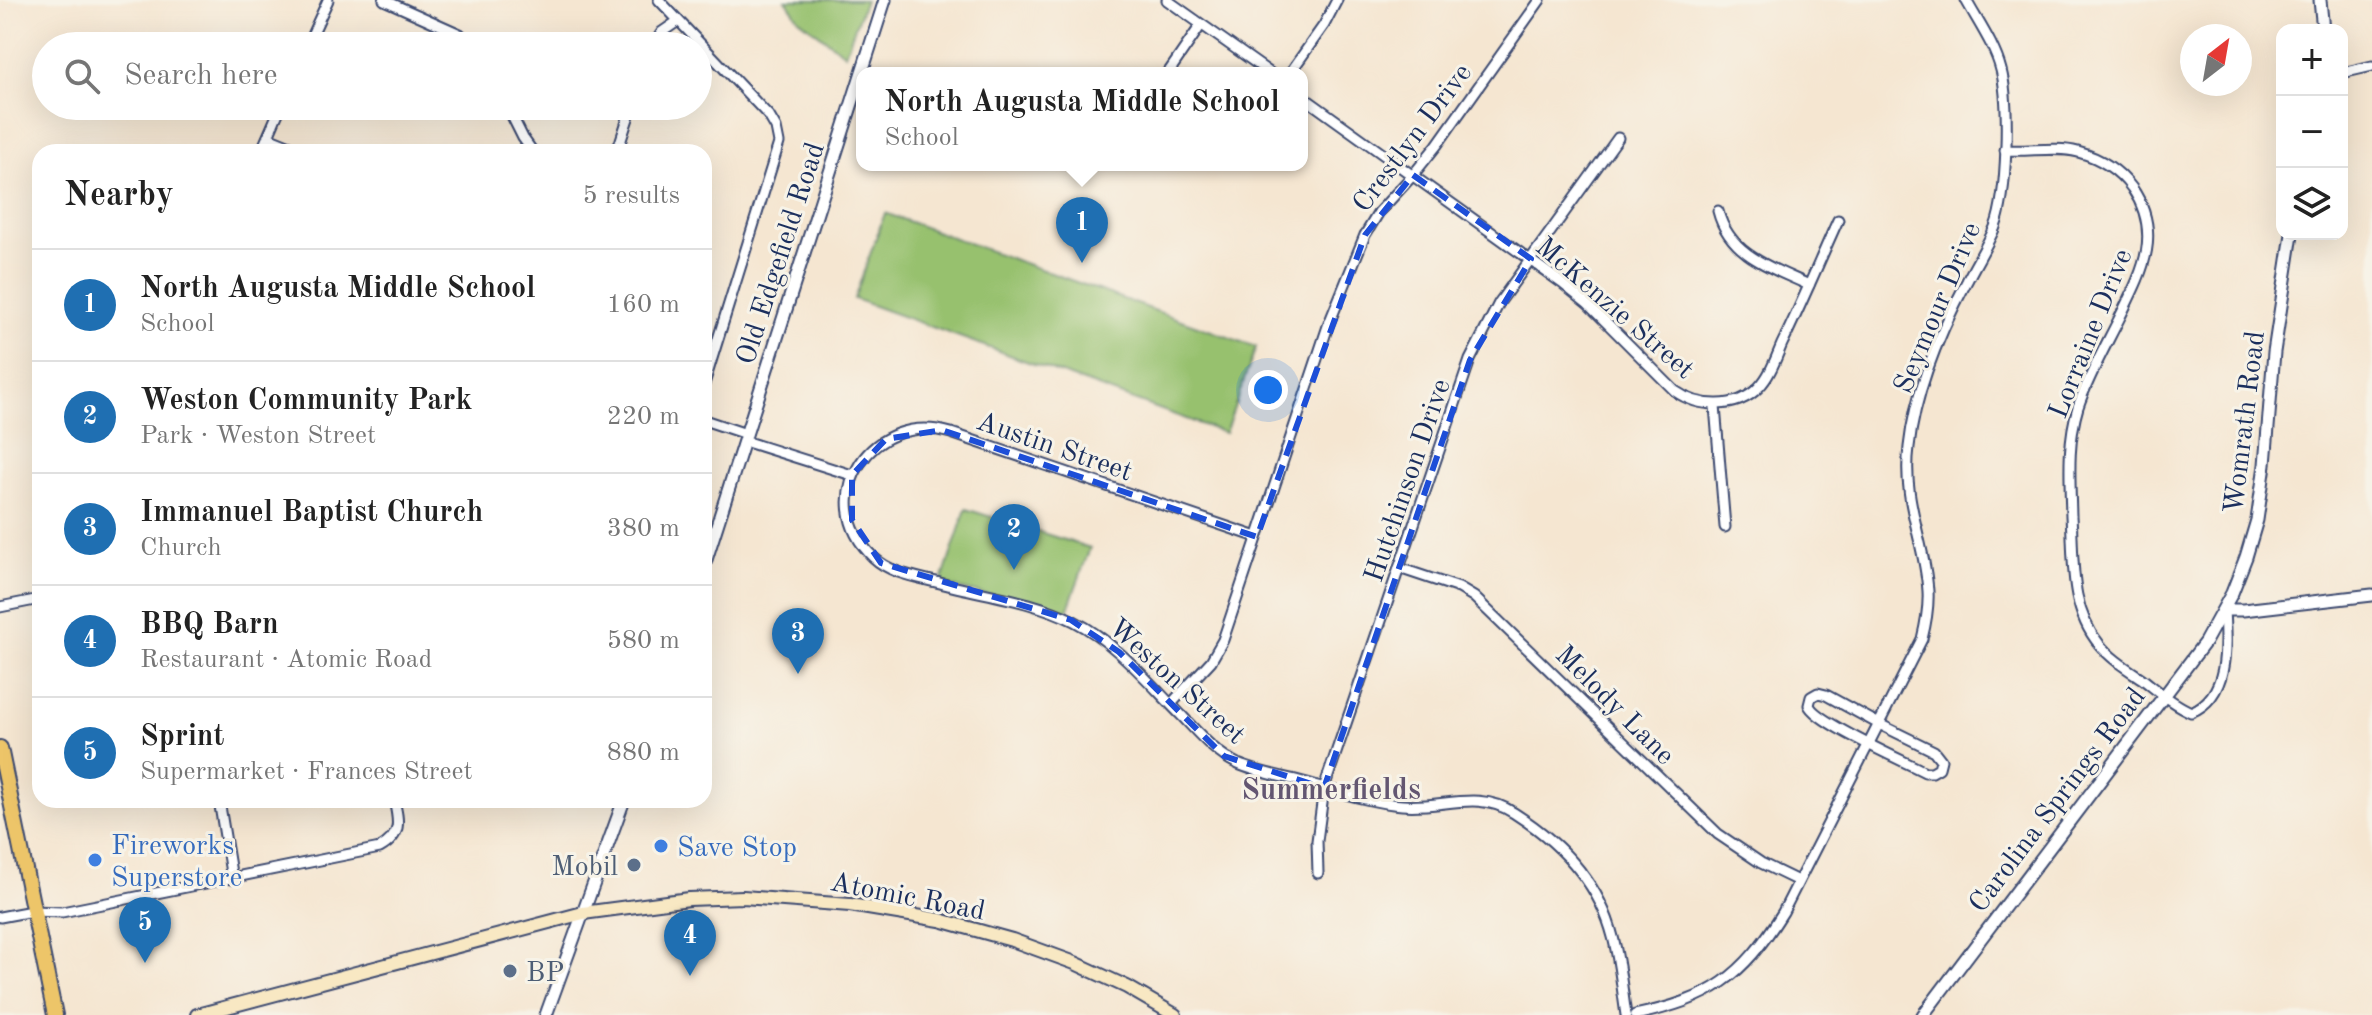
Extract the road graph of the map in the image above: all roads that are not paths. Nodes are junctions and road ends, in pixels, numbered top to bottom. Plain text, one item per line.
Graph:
1 (328, 0) edge
2 (384, 0) edge
3 (659, 0) edge
4 (885, 0) edge
5 (1167, 0) edge
6 (1337, 0) edge
7 (1540, 0) edge
8 (1966, 0) edge
9 (2320, 0) edge
10 (678, 21) junction
11 (2322, 24) edge
12 (1201, 25) junction
13 (313, 32) edge
14 (456, 32) edge
15 (662, 32) edge
16 (689, 32) edge
17 (712, 56) edge
18 (2372, 66) edge
19 (864, 67) edge
20 (1172, 67) edge
21 (1261, 67) edge
22 (1294, 67) edge
23 (2348, 72) edge
24 (856, 91) edge
25 (1308, 100) edge
26 (275, 120) edge
27 (514, 120) edge
28 (627, 120) edge
29 (268, 137) junction
30 (1618, 138) dead end
31 (265, 144) edge
32 (285, 144) edge
33 (527, 144) edge
34 (620, 144) edge
35 (2005, 150) junction
36 (1413, 175) junction
37 (1718, 211) dead end
38 (1838, 220) dead end
39 (2291, 240) edge
40 (1531, 259) junction
41 (1809, 285) junction
42 (712, 358) edge
43 (1715, 406) junction
44 (712, 424) edge
45 (745, 438) junction
46 (852, 475) junction
47 (1725, 527) dead end
48 (1257, 537) junction
49 (712, 541) edge
50 (1399, 568) junction
51 (2372, 595) edge
52 (32, 601) edge
53 (0, 607) edge
54 (2224, 610) junction
55 (2164, 696) junction
56 (1171, 704) junction
57 (1879, 724) junction
58 (1869, 744) junction
59 (0, 748) edge
60 (1324, 788) junction
61 (220, 808) edge
62 (396, 808) edge
63 (621, 808) edge
64 (1318, 873) dead end
65 (232, 879) junction
66 (1798, 881) junction
67 (32, 911) junction
68 (583, 913) junction
69 (0, 917) edge
70 (55, 1015) edge
71 (197, 1015) edge
72 (546, 1015) edge
73 (1175, 1015) edge
74 (1626, 1015) edge
75 (1635, 1015) edge
76 (1923, 1015) edge

1 - 13 street
2 - 14 street
3 - 10 street
4 - 19 street, Old Edgefield Road
5 - 12 street
6 - 22 street
7 - 36 street, Crestlyn Drive
8 - 35 street, Seymour Drive
9 - 11 street
10 - 15 street
10 - 16 street
12 - 20 street
12 - 21 street
17 - 42 street
18 - 23 street
24 - 45 street, Old Edgefield Road
25 - 36 street, McKenzie Street
26 - 29 street
27 - 33 street
28 - 34 street
29 - 31 street
29 - 32 street
30 - 40 street, Hutchinson Drive
35 - 55 street, Lorraine Drive
35 - 57 street, Seymour Drive
36 - 40 street, McKenzie Street
36 - 48 street, Crestlyn Drive
37 - 41 street
38 - 41 street, McKenzie Street
39 - 54 street, Womrath Road
40 - 43 street, McKenzie Street
40 - 50 street, Hutchinson Drive
41 - 43 street, McKenzie Street
43 - 47 street
44 - 45 street
45 - 46 street
45 - 49 street, Old Edgefield Road
46 - 48 street, Austin Street
46 - 56 street, Weston Street
48 - 56 street, Crestlyn Drive
50 - 60 street, Hutchinson Drive
50 - 66 street, Melody Lane
51 - 54 street
52 - 53 street
54 - 55 street, Carolina Springs Road
54 - 55 street, Lorraine Drive
55 - 76 street, Carolina Springs Road
56 - 60 street, Weston Street
57 - 58 street, Seymour Drive
57 - 58 street
57 - 58 street
58 - 66 street, Seymour Drive
59 - 67 main road
60 - 64 street, Hutchinson Drive
60 - 74 street, Weston Street
61 - 65 street
62 - 65 street
63 - 68 street
65 - 67 street
66 - 75 street, Seymour Drive
67 - 69 street
67 - 70 main road
68 - 71 main road, Atomic Road
68 - 72 street
68 - 73 main road, Atomic Road

